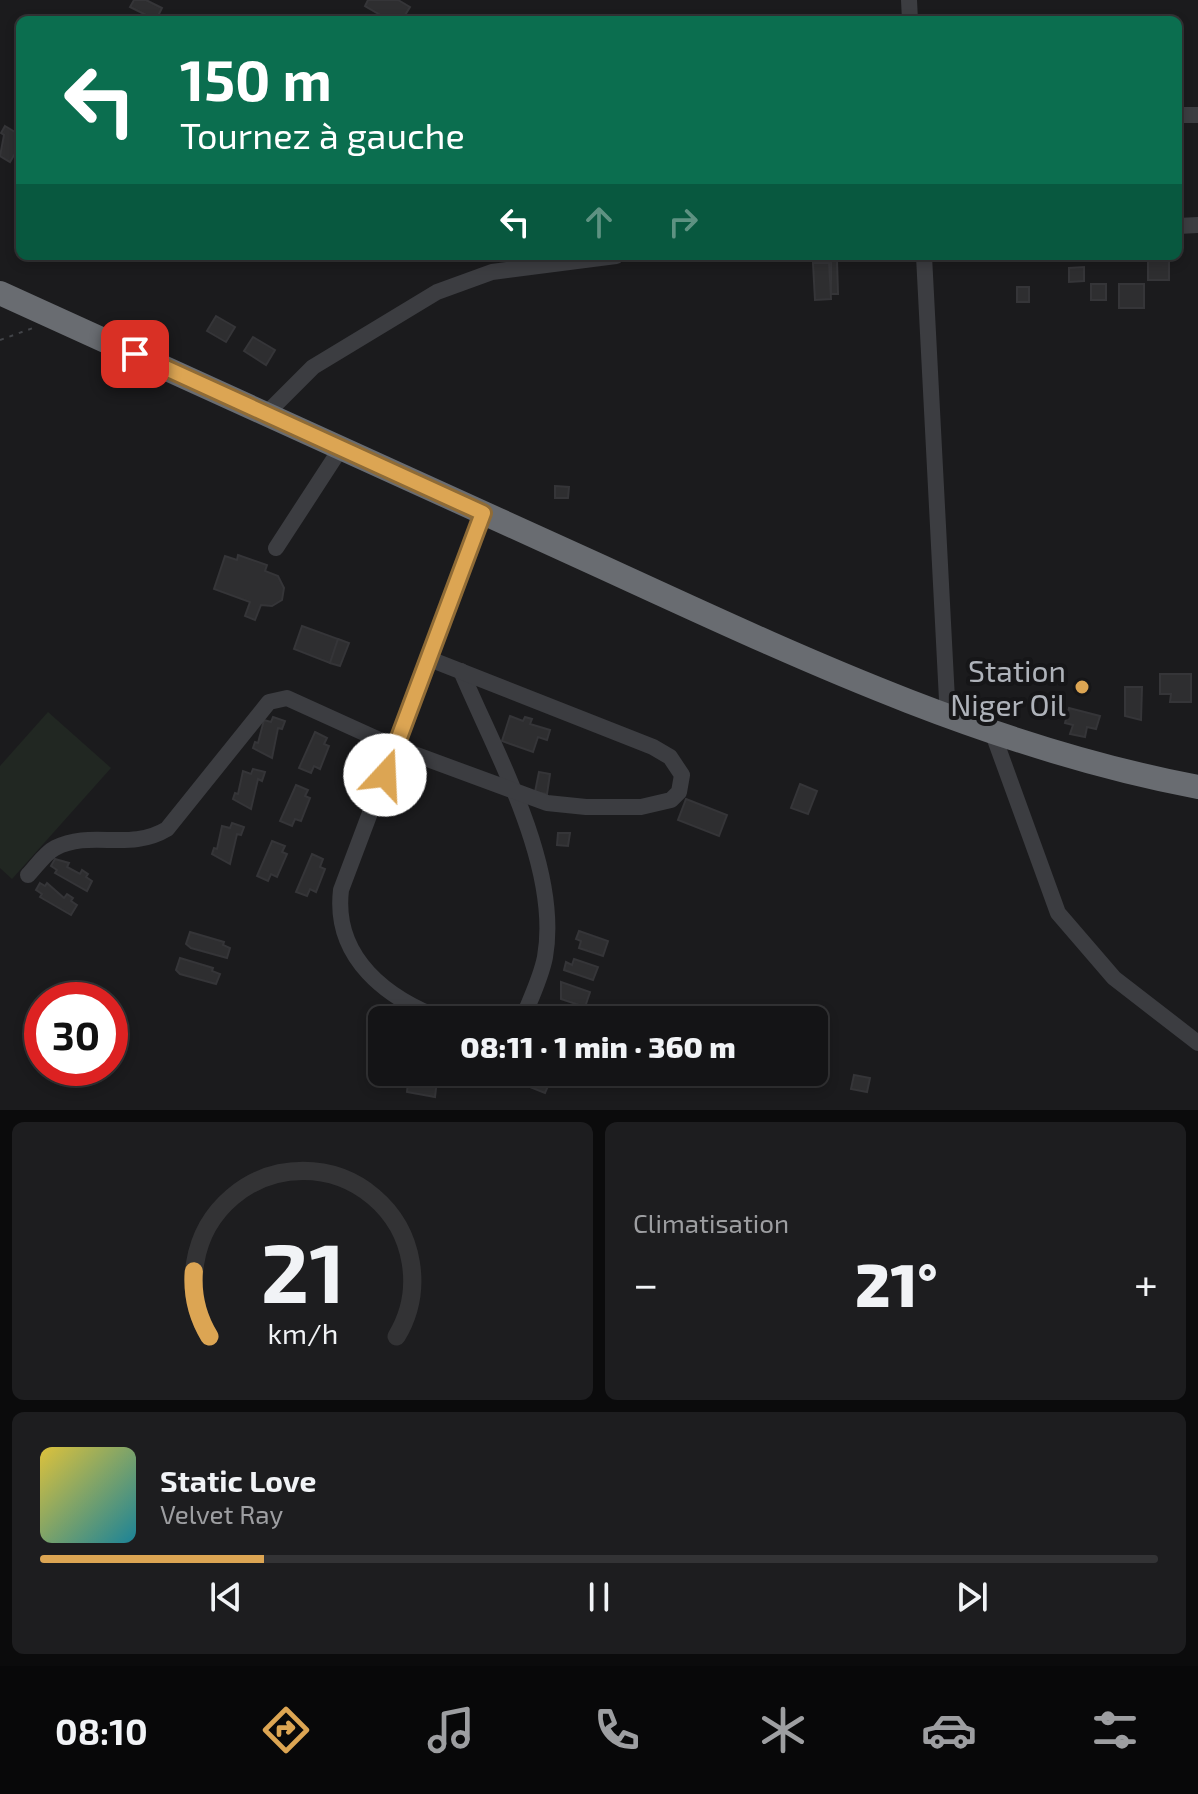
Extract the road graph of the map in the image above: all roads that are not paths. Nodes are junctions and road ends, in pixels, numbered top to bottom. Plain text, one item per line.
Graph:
1 (585, 260) edge
2 (924, 260) edge
3 (0, 293) edge
4 (266, 414) junction
5 (341, 448) junction
6 (483, 513) junction
7 (276, 548) dead end
8 (427, 658) junction
9 (461, 671) junction
10 (948, 719) junction
11 (993, 734) junction
12 (395, 747) junction
13 (1198, 787) edge
14 (512, 790) junction
15 (28, 875) dead end
16 (413, 1006) edge
17 (527, 1006) edge
18 (1198, 1043) edge

1 - 4 street
2 - 10 street
3 - 4 highway
4 - 5 highway
5 - 6 highway
5 - 7 street
6 - 8 street
6 - 10 highway
8 - 9 street
8 - 12 street
9 - 14 street
9 - 14 street
10 - 11 highway
11 - 13 highway
11 - 18 street
12 - 14 street
12 - 15 street
12 - 16 street
14 - 17 street

